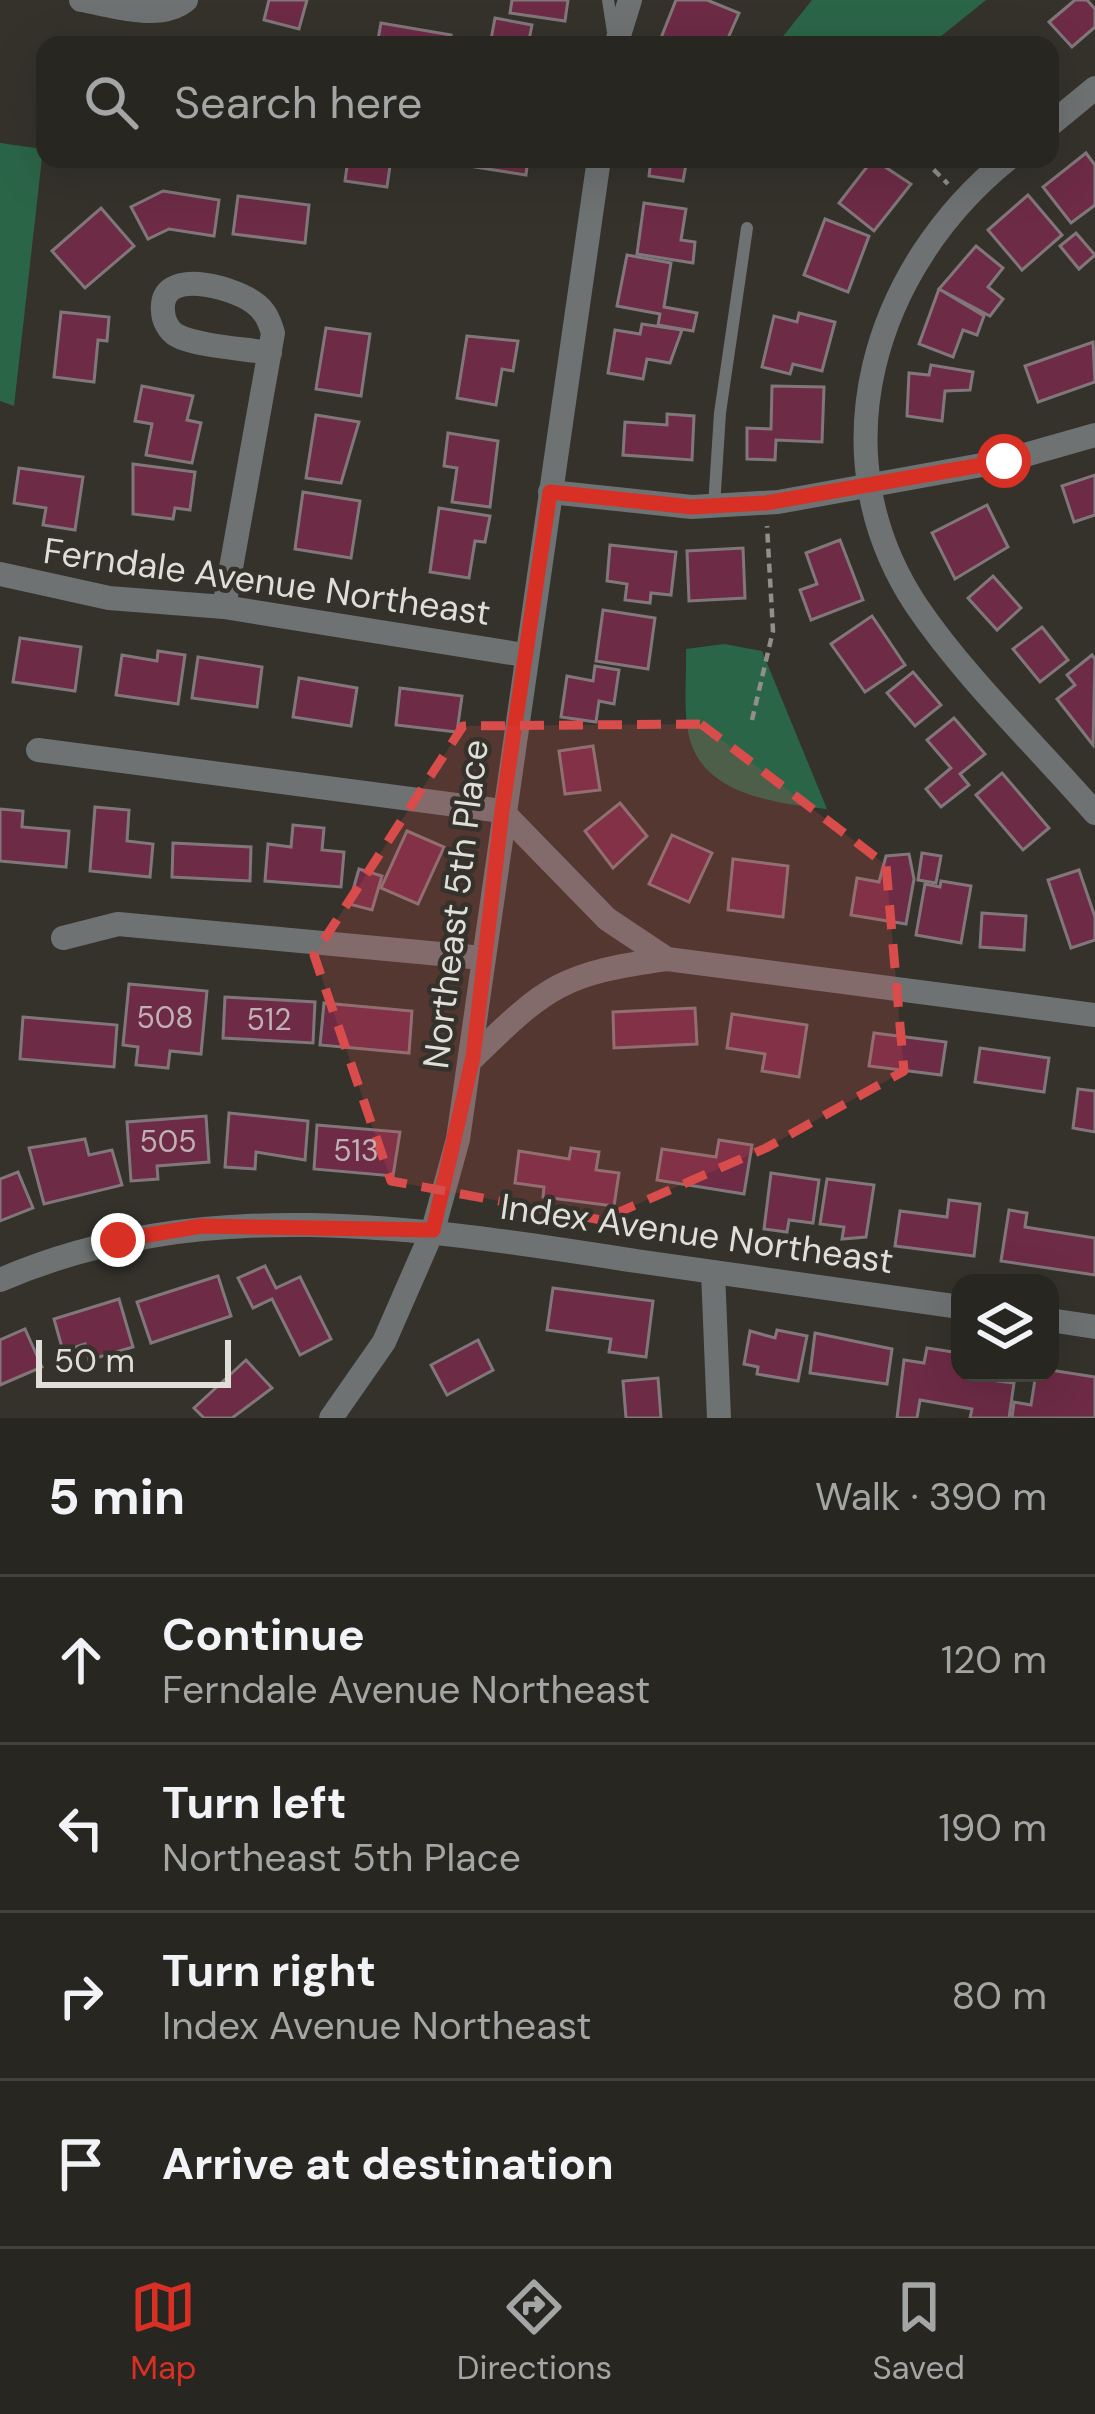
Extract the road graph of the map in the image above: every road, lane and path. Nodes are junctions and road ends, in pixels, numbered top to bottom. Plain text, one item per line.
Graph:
1 (81, 0) edge
2 (186, 0) edge
3 (608, 0) edge
4 (630, 0) edge
5 (614, 36) edge
6 (619, 36) edge
7 (1095, 88) edge
8 (1059, 118) edge
9 (598, 168) edge
10 (932, 168) edge
11 (996, 168) edge
12 (961, 197) junction
13 (747, 229) dead end
14 (270, 353) dead end
15 (1095, 435) edge
16 (866, 484) junction
17 (550, 492) junction
18 (766, 503) junction
19 (714, 506) junction
20 (0, 574) edge
21 (224, 607) junction
22 (524, 655) junction
23 (752, 720) dead end
24 (38, 750) dead end
25 (502, 811) junction
26 (1095, 813) edge
27 (63, 938) dead end
28 (483, 958) junction
29 (667, 959) junction
30 (1095, 1015) edge
31 (473, 1057) junction
32 (433, 1230) junction
33 (713, 1273) junction
34 (0, 1280) edge
35 (951, 1306) edge
36 (1059, 1321) edge
37 (1095, 1327) edge
38 (331, 1418) edge
39 (719, 1418) edge

1 - 2 street
3 - 5 lane
4 - 6 street
7 - 8 street
9 - 17 street, Northeast 5th Place
10 - 12 path
11 - 12 street
12 - 16 street
13 - 19 lane
14 - 21 street
15 - 16 street
16 - 18 street
16 - 26 street
17 - 19 street
17 - 22 street, Northeast 5th Place
18 - 19 street
18 - 23 path
20 - 21 street, Ferndale Avenue Northeast
21 - 22 street, Ferndale Avenue Northeast
22 - 25 street, Northeast 5th Place
24 - 25 street
25 - 28 street, Northeast 5th Place
25 - 29 street
27 - 28 street
28 - 31 street, Northeast 5th Place
29 - 30 street
29 - 31 street
31 - 32 street, Northeast 5th Place
32 - 33 street, Index Avenue Northeast
32 - 34 street, Index Avenue Northeast
32 - 38 street, Northeast 5th Place
33 - 35 street, Index Avenue Northeast
33 - 39 street
36 - 37 street

